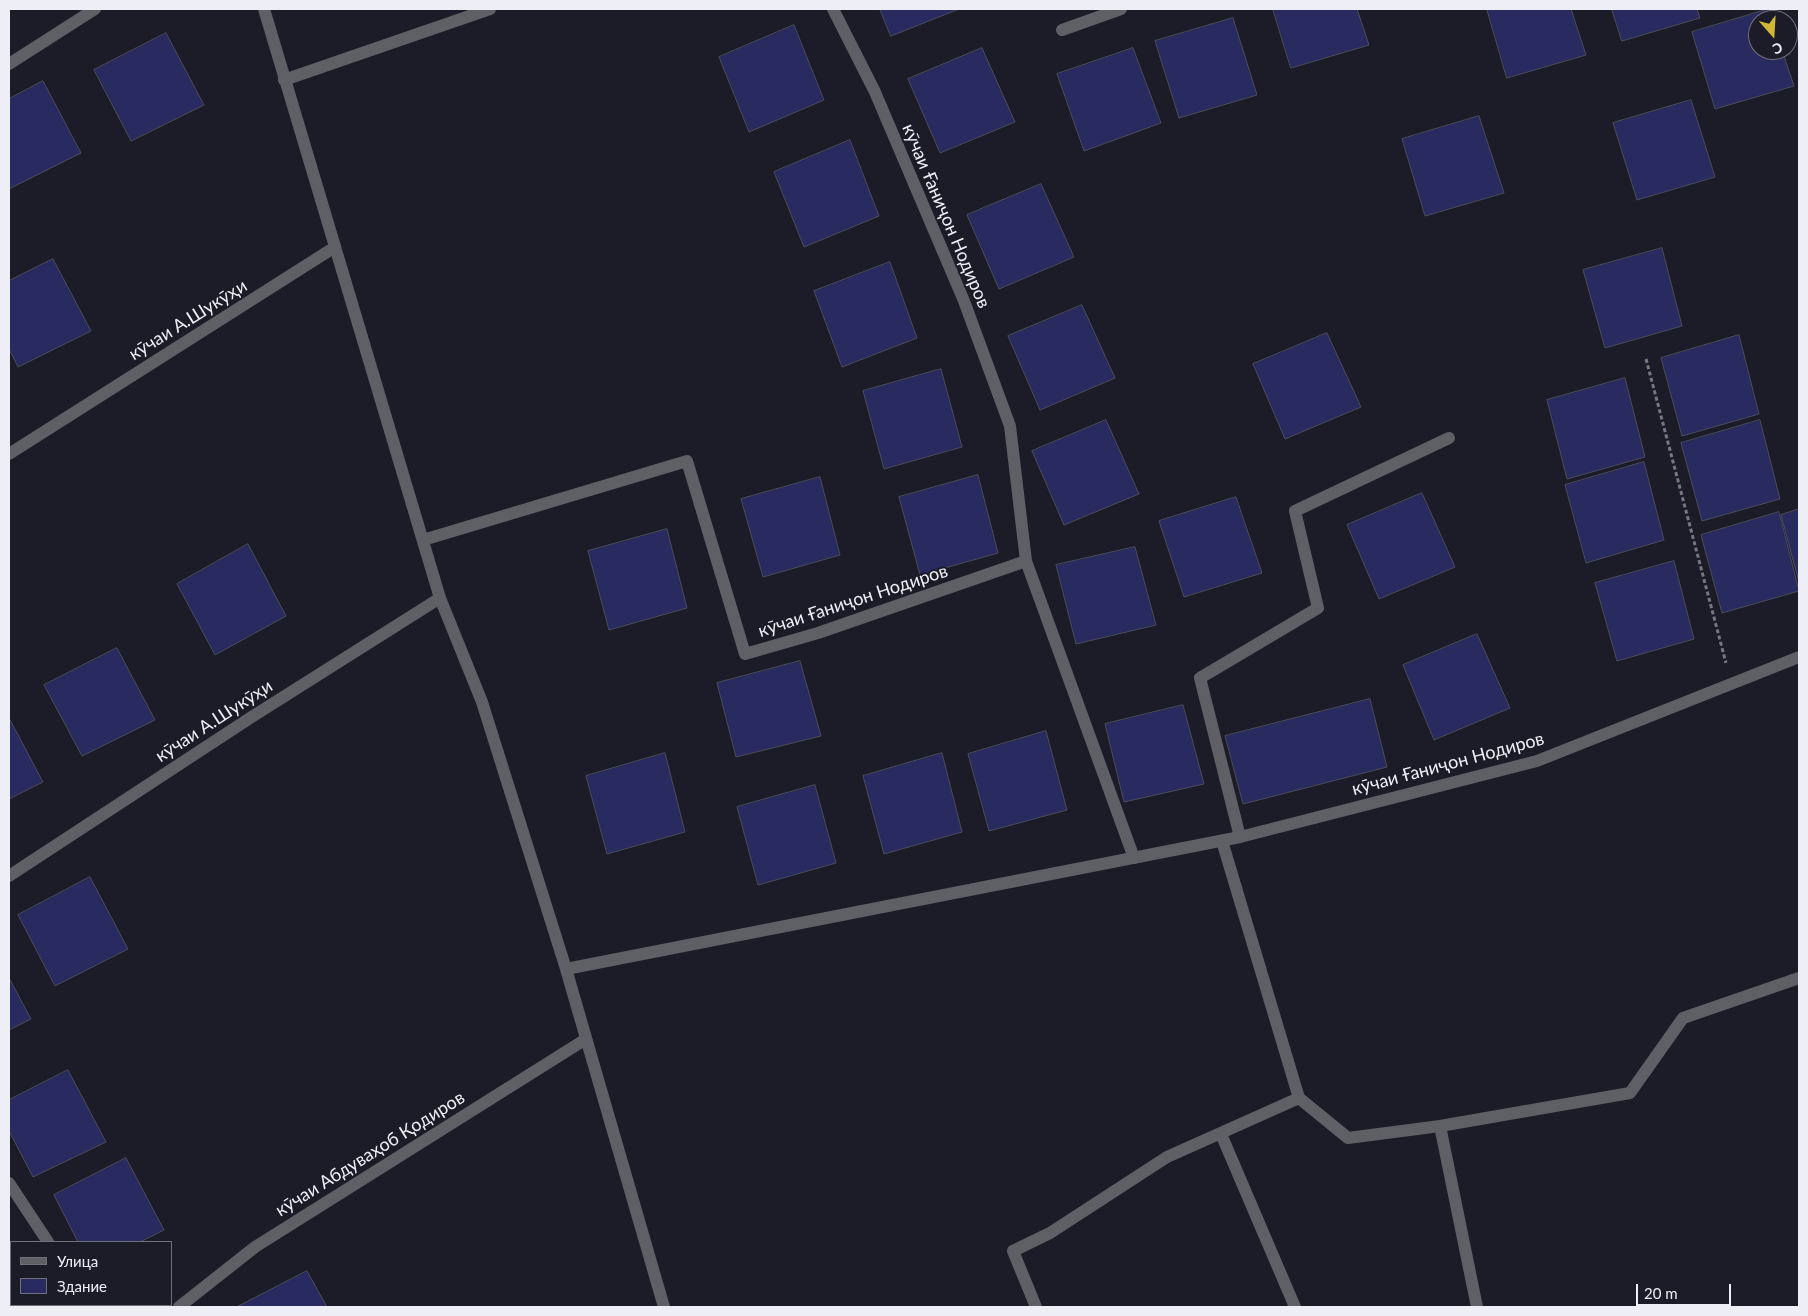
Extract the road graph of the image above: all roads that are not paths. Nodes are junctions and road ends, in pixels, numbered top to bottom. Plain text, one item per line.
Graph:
1 (95, 9) edge
2 (264, 9) edge
3 (490, 9) edge
4 (833, 9) edge
5 (1121, 9) edge
6 (1062, 30) dead end
7 (9, 64) edge
8 (284, 80) junction
9 (335, 247) junction
10 (1449, 438) dead end
11 (9, 454) edge
12 (424, 540) junction
13 (1026, 561) junction
14 (440, 598) junction
15 (1799, 657) edge
16 (1240, 837) junction
17 (1222, 841) junction
18 (1134, 858) junction
19 (9, 876) edge
20 (566, 969) junction
21 (1799, 978) edge
22 (586, 1040) junction
23 (1299, 1098) junction
24 (1440, 1126) junction
25 (1221, 1134) junction
26 (9, 1183) edge
27 (47, 1241) edge
28 (181, 1307) edge
29 (664, 1307) edge
30 (1036, 1307) edge
31 (1295, 1307) edge
32 (1477, 1307) edge

1 - 7 street
2 - 8 street
3 - 8 street
4 - 13 street, кӯчаи Ғаниҷон Нодиров
5 - 6 street
8 - 9 street
9 - 11 street, кӯчаи А.Шукӯҳи
9 - 12 street
10 - 16 street
12 - 13 street, кӯчаи Ғаниҷон Нодиров
12 - 14 street
13 - 18 street, кӯчаи Ғаниҷон Нодиров
14 - 19 street, кӯчаи А.Шукӯҳи
14 - 20 street
15 - 16 street, кӯчаи Ғаниҷон Нодиров
16 - 17 street, кӯчаи Ғаниҷон Нодиров
17 - 18 street, кӯчаи Ғаниҷон Нодиров
17 - 23 street
18 - 20 street, кӯчаи Ғаниҷон Нодиров
20 - 22 street
21 - 24 street
22 - 28 street, кӯчаи Абдуваҳоб Қодиров
22 - 29 street
23 - 24 street
23 - 25 street
24 - 32 street
25 - 30 street
25 - 31 street
26 - 27 street

